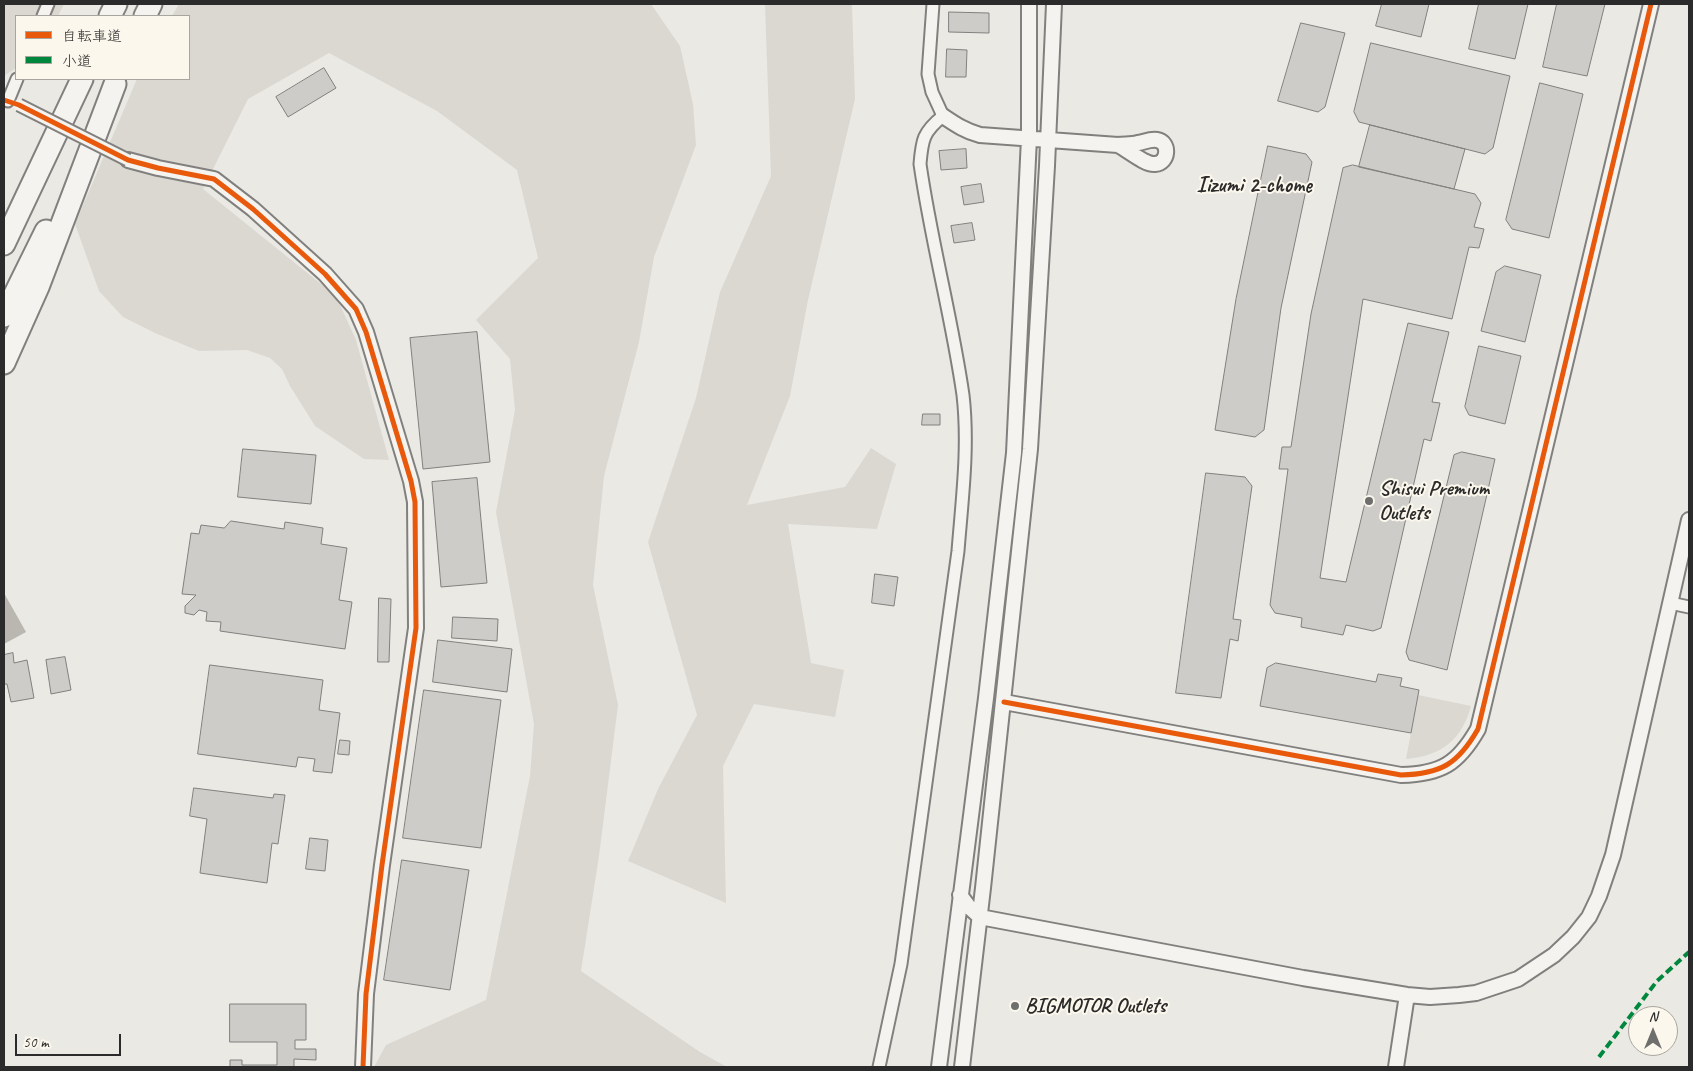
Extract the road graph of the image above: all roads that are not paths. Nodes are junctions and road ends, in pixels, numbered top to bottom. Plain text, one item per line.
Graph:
1 (934, 4) edge
2 (1029, 4) edge
3 (1054, 4) edge
4 (1651, 4) edge
5 (16, 80) edge
6 (82, 80) edge
7 (116, 82) edge
8 (6, 100) edge
9 (943, 116) junction
10 (1029, 138) junction
11 (1048, 139) junction
12 (1118, 144) dead end
13 (128, 160) joint
14 (43, 164) junction
15 (4, 226) edge
16 (4, 244) edge
17 (4, 316) edge
18 (4, 363) edge
19 (1689, 520) edge
20 (1670, 602) junction
21 (1689, 607) edge
22 (1004, 702) junction
23 (960, 894) junction
24 (980, 917) junction
25 (954, 958) junction
26 (1407, 995) junction
27 (363, 1067) edge
28 (879, 1067) edge
29 (939, 1067) edge
30 (962, 1067) edge
31 (1396, 1067) edge

1 - 9 street
2 - 10 street
3 - 11 street
4 - 22 street
5 - 8 street
6 - 14 highway
7 - 17 highway
7 - 18 highway
8 - 13 street, bridge
9 - 10 street
9 - 28 street
10 - 11 street
10 - 23 street
11 - 12 street
11 - 22 street
13 - 27 street
14 - 15 highway
14 - 16 highway
19 - 20 street
20 - 21 street
20 - 26 street
22 - 24 street
23 - 24 street
23 - 25 street
24 - 25 street
24 - 26 street
24 - 30 street
25 - 29 street
26 - 31 street

